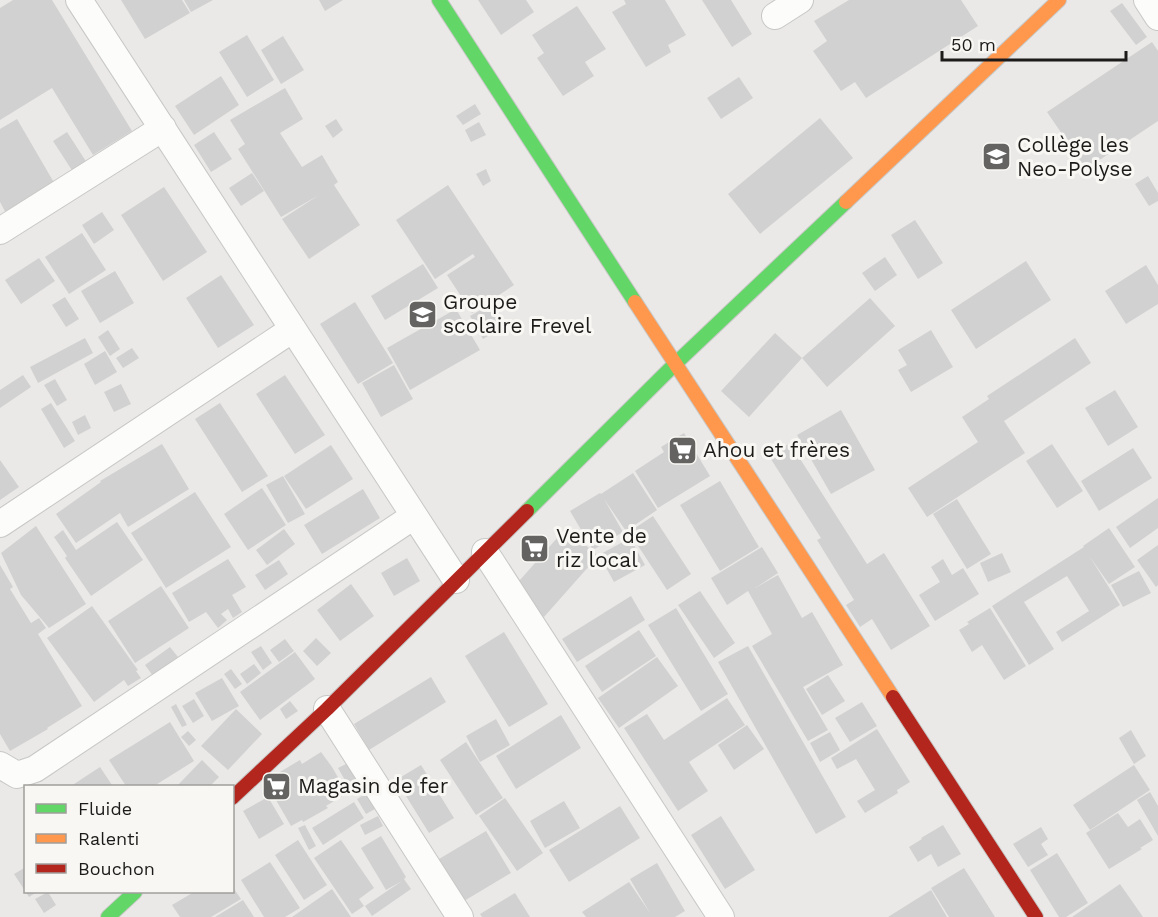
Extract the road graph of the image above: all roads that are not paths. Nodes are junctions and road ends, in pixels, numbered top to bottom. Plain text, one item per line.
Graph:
1 (79, 0) edge
2 (440, 0) edge
3 (800, 0) edge
4 (1059, 0) edge
5 (1147, 0) edge
6 (775, 16) dead end
7 (1158, 17) edge
8 (163, 128) junction
9 (0, 231) edge
10 (293, 329) junction
11 (676, 363) junction
12 (414, 516) junction
13 (0, 524) edge
14 (485, 552) junction
15 (456, 580) junction
16 (327, 709) junction
17 (0, 765) edge
18 (234, 796) edge
19 (133, 893) edge
20 (108, 917) edge
21 (460, 917) edge
22 (721, 917) edge
23 (1036, 917) edge

1 - 8 street
2 - 11 main road
3 - 6 street
4 - 11 main road
5 - 7 street
8 - 9 street
8 - 10 street
10 - 12 street
10 - 13 street
11 - 14 main road
11 - 23 main road
12 - 15 street
12 - 17 street
14 - 15 main road
14 - 22 street
15 - 16 main road
16 - 18 main road
16 - 21 street
19 - 20 main road

